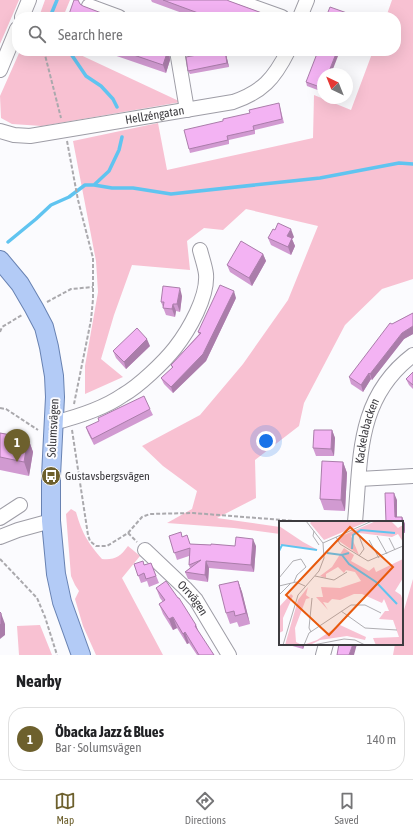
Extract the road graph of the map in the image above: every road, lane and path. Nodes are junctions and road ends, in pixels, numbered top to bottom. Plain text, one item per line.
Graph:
1 (30, 0) edge
2 (234, 0) edge
3 (307, 0) edge
4 (89, 6) dead end
5 (24, 12) edge
6 (105, 12) edge
7 (268, 12) edge
8 (302, 12) edge
9 (12, 41) edge
10 (45, 56) edge
11 (178, 56) edge
12 (286, 56) edge
13 (0, 70) edge
14 (187, 110) junction
15 (0, 130) edge
16 (64, 131) junction
17 (200, 250) dead end
18 (0, 260) edge
19 (93, 286) junction
20 (43, 304) dead end
21 (25, 314) dead end
22 (1, 326) edge
23 (0, 332) edge
24 (413, 355) edge
25 (0, 408) edge
26 (73, 408) dead end
27 (72, 424) dead end
28 (47, 429) junction
29 (413, 476) edge
30 (359, 479) junction
31 (20, 505) dead end
32 (0, 518) edge
33 (51, 521) junction
34 (295, 521) edge
35 (355, 521) edge
36 (0, 533) edge
37 (145, 550) dead end
38 (0, 559) edge
39 (326, 645) edge
40 (57, 655) edge
41 (81, 655) edge
42 (229, 655) edge
43 (323, 655) edge

1 - 5 street
2 - 7 street
3 - 8 street
4 - 6 street
9 - 13 street
10 - 16 path
11 - 14 street
12 - 14 street, Hellzéngatan
14 - 16 street, Hellzéngatan
15 - 16 street, Hellzéngatan
16 - 19 path
17 - 28 street
18 - 28 main road, Solumsvägen
19 - 20 path
19 - 26 path
21 - 22 path
22 - 23 path
24 - 30 street, Kackelabacken
25 - 28 path
27 - 34 path
28 - 33 main road, Solumsvägen
29 - 30 street
30 - 35 street, Kackelabacken
31 - 32 street
33 - 36 street
33 - 41 main road, Solumsvägen
37 - 42 street, Orrvägen
38 - 40 path
39 - 43 street

